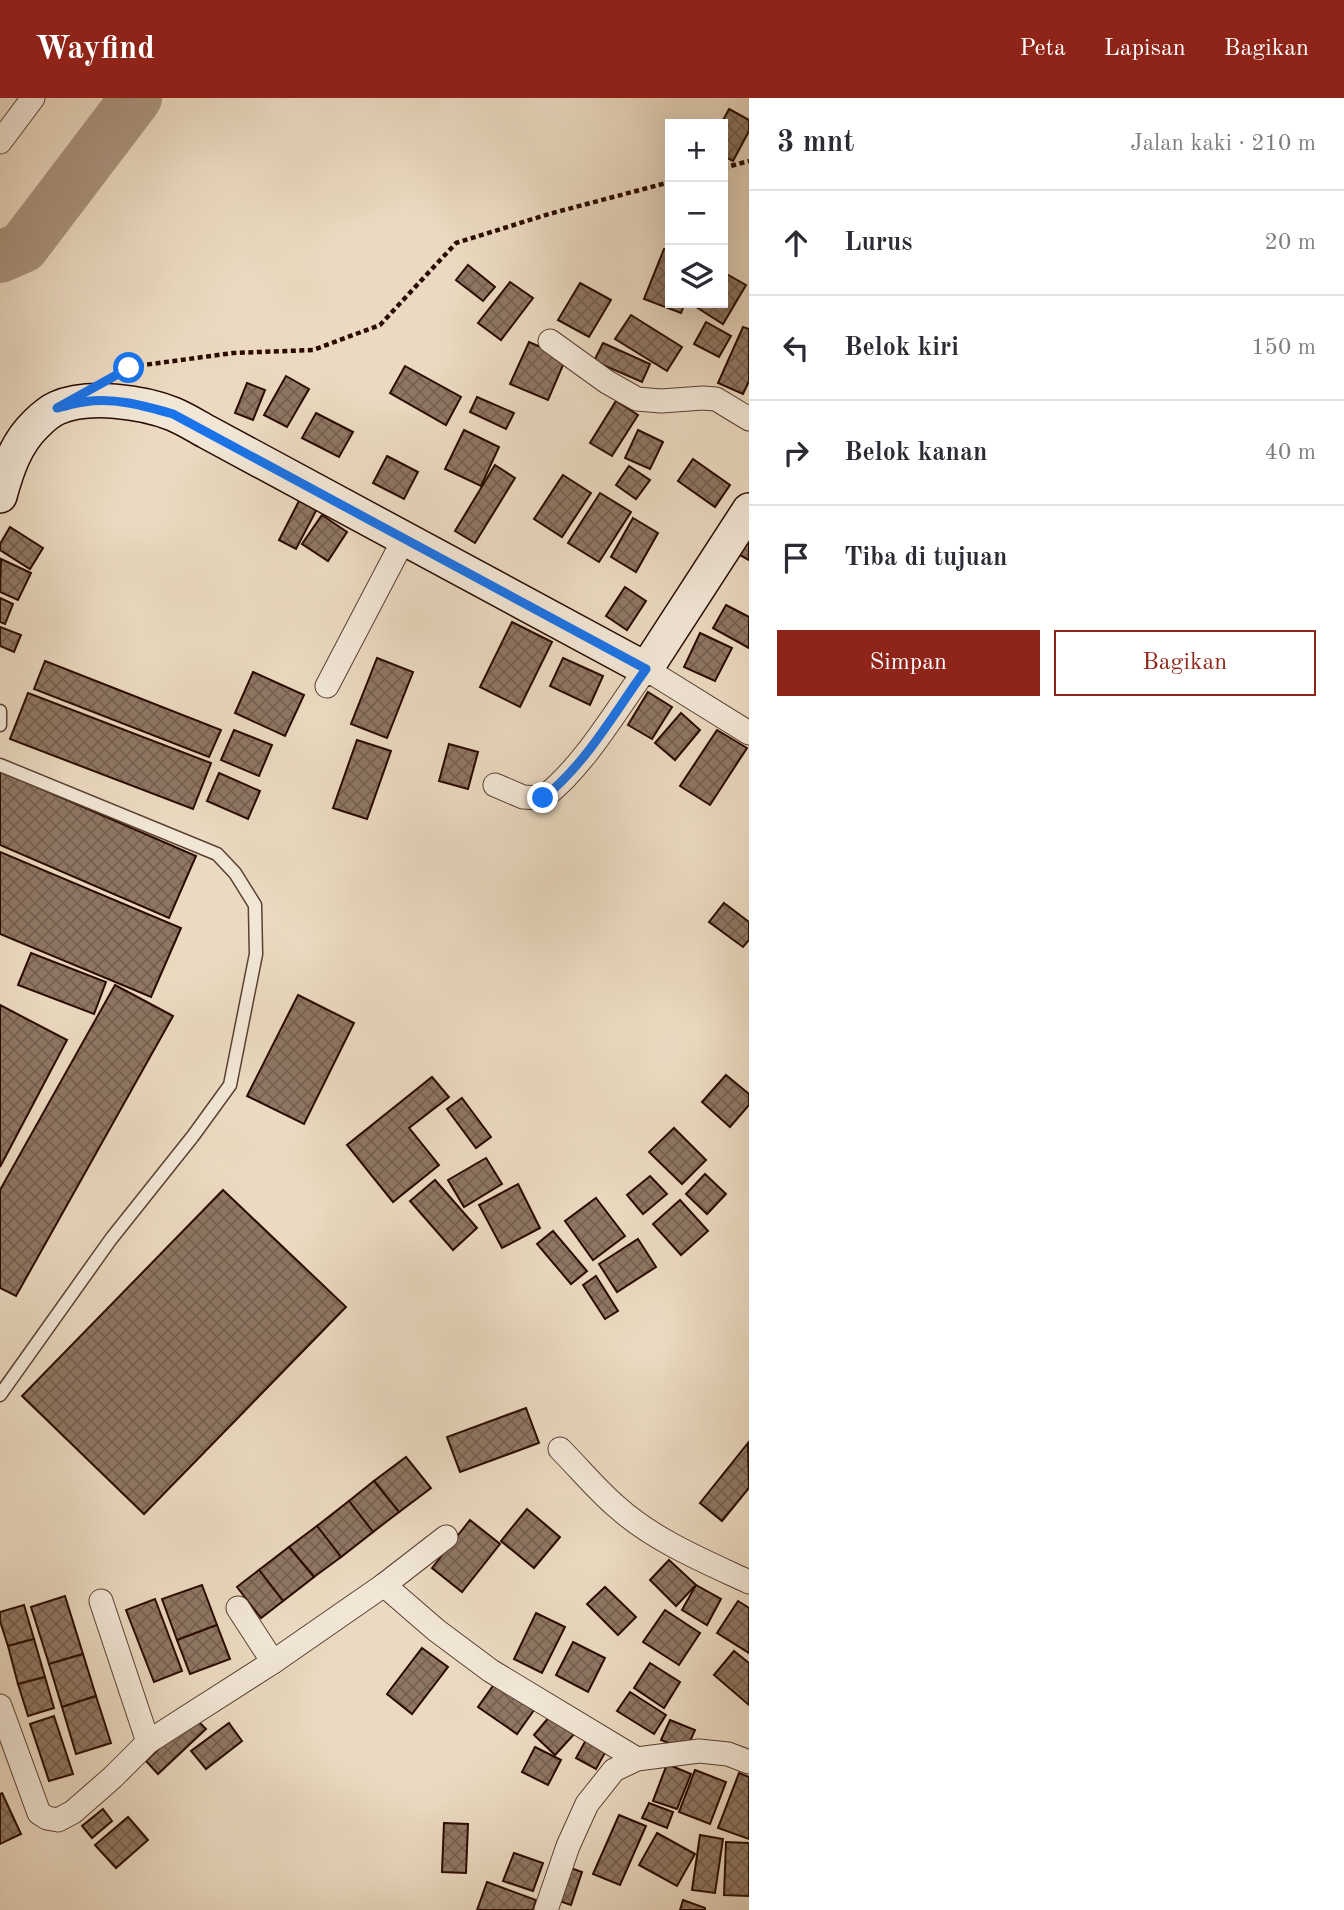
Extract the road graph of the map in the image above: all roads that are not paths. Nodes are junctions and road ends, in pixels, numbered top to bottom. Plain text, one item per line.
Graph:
1 (33, 98) edge
2 (0, 142) edge
3 (550, 341) dead end
4 (749, 419) edge
5 (0, 496) edge
6 (748, 515) edge
7 (404, 539) junction
8 (646, 669) junction
9 (327, 686) dead end
10 (0, 711) edge
11 (0, 725) edge
12 (749, 733) edge
13 (0, 765) edge
14 (495, 785) dead end
15 (0, 1395) edge
16 (560, 1449) dead end
17 (446, 1537) dead end
18 (749, 1582) edge
19 (384, 1585) junction
20 (101, 1601) dead end
21 (237, 1608) dead end
22 (273, 1662) junction
23 (0, 1706) edge
24 (148, 1742) junction
25 (637, 1759) junction
26 (749, 1762) edge
27 (545, 1910) edge

1 - 2 street
3 - 4 street
5 - 7 street
6 - 8 street
7 - 8 street
7 - 9 street
8 - 12 street
8 - 14 street
10 - 11 lane
13 - 15 lane
16 - 18 street
17 - 19 street
19 - 22 street
19 - 25 street
20 - 24 street
21 - 22 street
22 - 24 street
23 - 24 street
25 - 26 street
25 - 27 street

